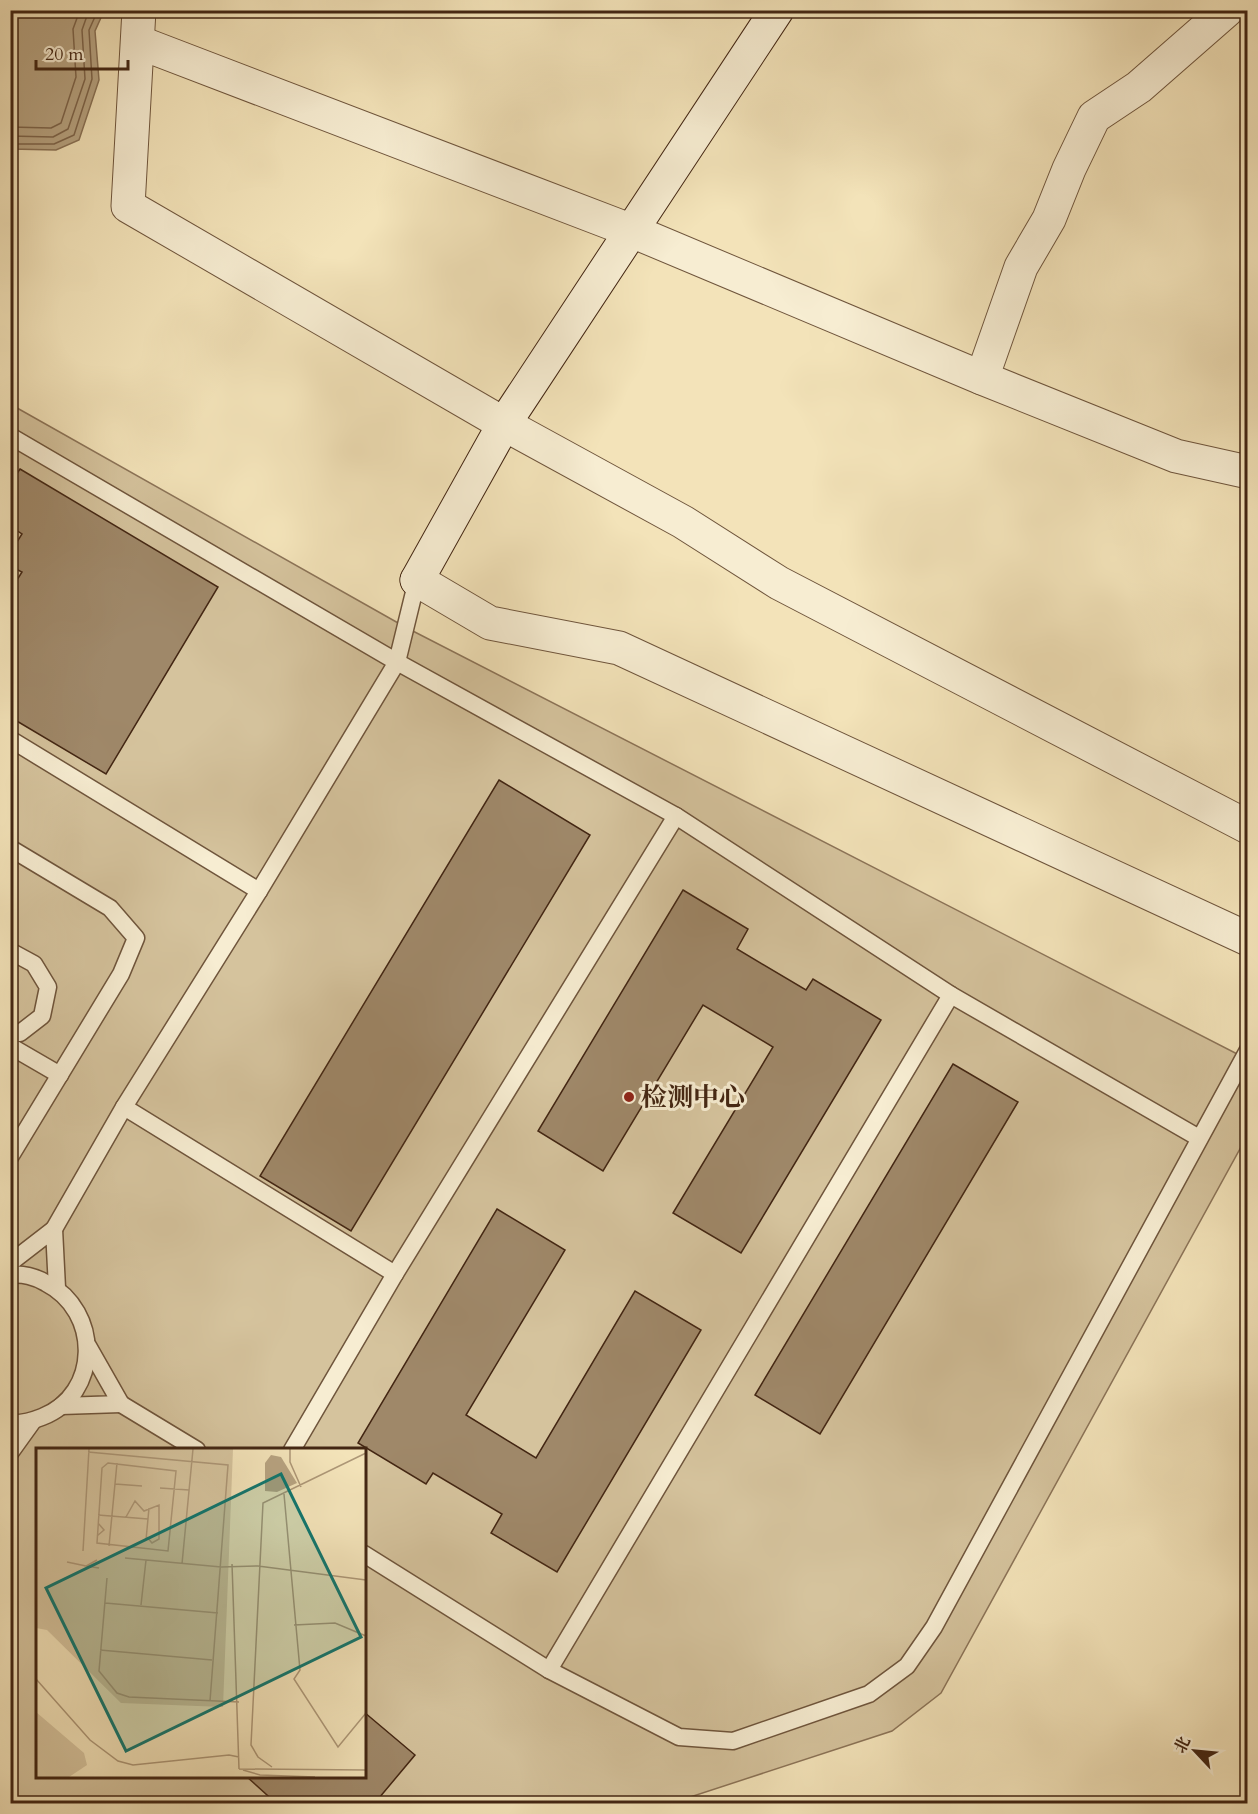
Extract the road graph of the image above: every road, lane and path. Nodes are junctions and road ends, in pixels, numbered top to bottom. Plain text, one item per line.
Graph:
1 (139, 10) edge
2 (777, 10) edge
3 (1227, 10) edge
4 (138, 42) junction
5 (632, 231) junction
6 (982, 378) junction
7 (504, 424) junction
8 (10, 436) edge
9 (1248, 472) edge
10 (417, 580) junction
11 (397, 662) junction
12 (10, 739) edge
13 (676, 816) junction
14 (1248, 826) edge
15 (10, 848) edge
16 (259, 891) junction
17 (1248, 939) edge
18 (10, 951) edge
19 (951, 995) junction
20 (10, 1032) edge
21 (10, 1046) edge
22 (1248, 1050) edge
23 (60, 1075) junction
24 (124, 1107) junction
25 (1200, 1138) junction
26 (10, 1157) edge
27 (54, 1229) junction
28 (10, 1263) edge
29 (394, 1274) junction
30 (10, 1275) edge
31 (57, 1288) junction
32 (88, 1346) junction
33 (121, 1404) junction
34 (61, 1406) junction
35 (33, 1421) junction
36 (10, 1423) edge
37 (194, 1448) edge
38 (293, 1448) edge
39 (10, 1453) edge
40 (366, 1555) edge
41 (549, 1670) junction

1 - 4 street
2 - 5 street
3 - 6 street
4 - 5 street
4 - 7 street
5 - 6 street
5 - 7 street
6 - 9 street
7 - 10 street
7 - 14 street
8 - 11 lane
10 - 11 lane
10 - 17 street
11 - 13 lane
11 - 16 lane
12 - 16 lane
13 - 19 lane
13 - 29 lane
15 - 23 lane
16 - 24 lane
18 - 20 lane
19 - 25 lane
19 - 41 lane
21 - 23 lane
22 - 25 lane
23 - 26 lane
24 - 27 lane
24 - 29 lane
25 - 41 lane
27 - 28 lane
27 - 31 lane
29 - 38 lane
30 - 31 lane
31 - 32 lane
32 - 33 lane
32 - 34 lane
33 - 34 lane
33 - 37 lane
34 - 35 lane
35 - 36 lane
35 - 39 lane
40 - 41 lane

